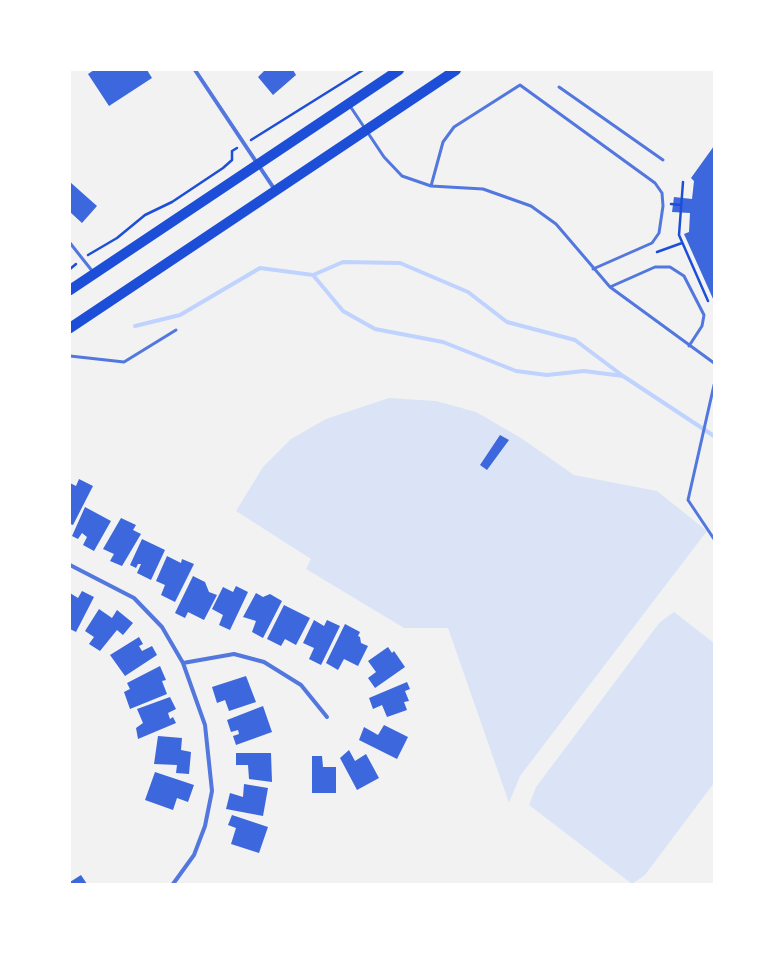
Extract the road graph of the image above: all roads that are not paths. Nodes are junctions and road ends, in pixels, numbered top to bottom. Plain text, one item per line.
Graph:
1 (195, 70) edge
2 (399, 70) edge
3 (456, 70) edge
4 (559, 87) dead end
5 (349, 104) junction
6 (366, 131) junction
7 (664, 160) dead end
8 (258, 164) junction
9 (431, 186) junction
10 (275, 191) junction
11 (70, 243) edge
12 (593, 269) junction
13 (94, 274) junction
14 (610, 287) junction
15 (70, 290) edge
16 (70, 328) edge
17 (176, 330) dead end
18 (689, 346) junction
19 (70, 356) edge
20 (714, 363) edge
21 (714, 385) edge
22 (714, 539) edge
23 (70, 565) edge
24 (183, 663) junction
25 (327, 717) dead end
26 (173, 884) edge

1 - 8 street
2 - 5 main road
3 - 6 main road
4 - 7 lane
5 - 6 lane
5 - 8 main road
6 - 9 lane
6 - 10 main road
8 - 10 street
8 - 13 main road
9 - 12 lane
9 - 12 lane
10 - 16 main road
11 - 13 lane
12 - 14 lane
13 - 15 main road
14 - 18 lane
14 - 18 lane
17 - 19 lane
18 - 20 lane
21 - 22 lane
23 - 24 street
24 - 25 street
24 - 26 street

